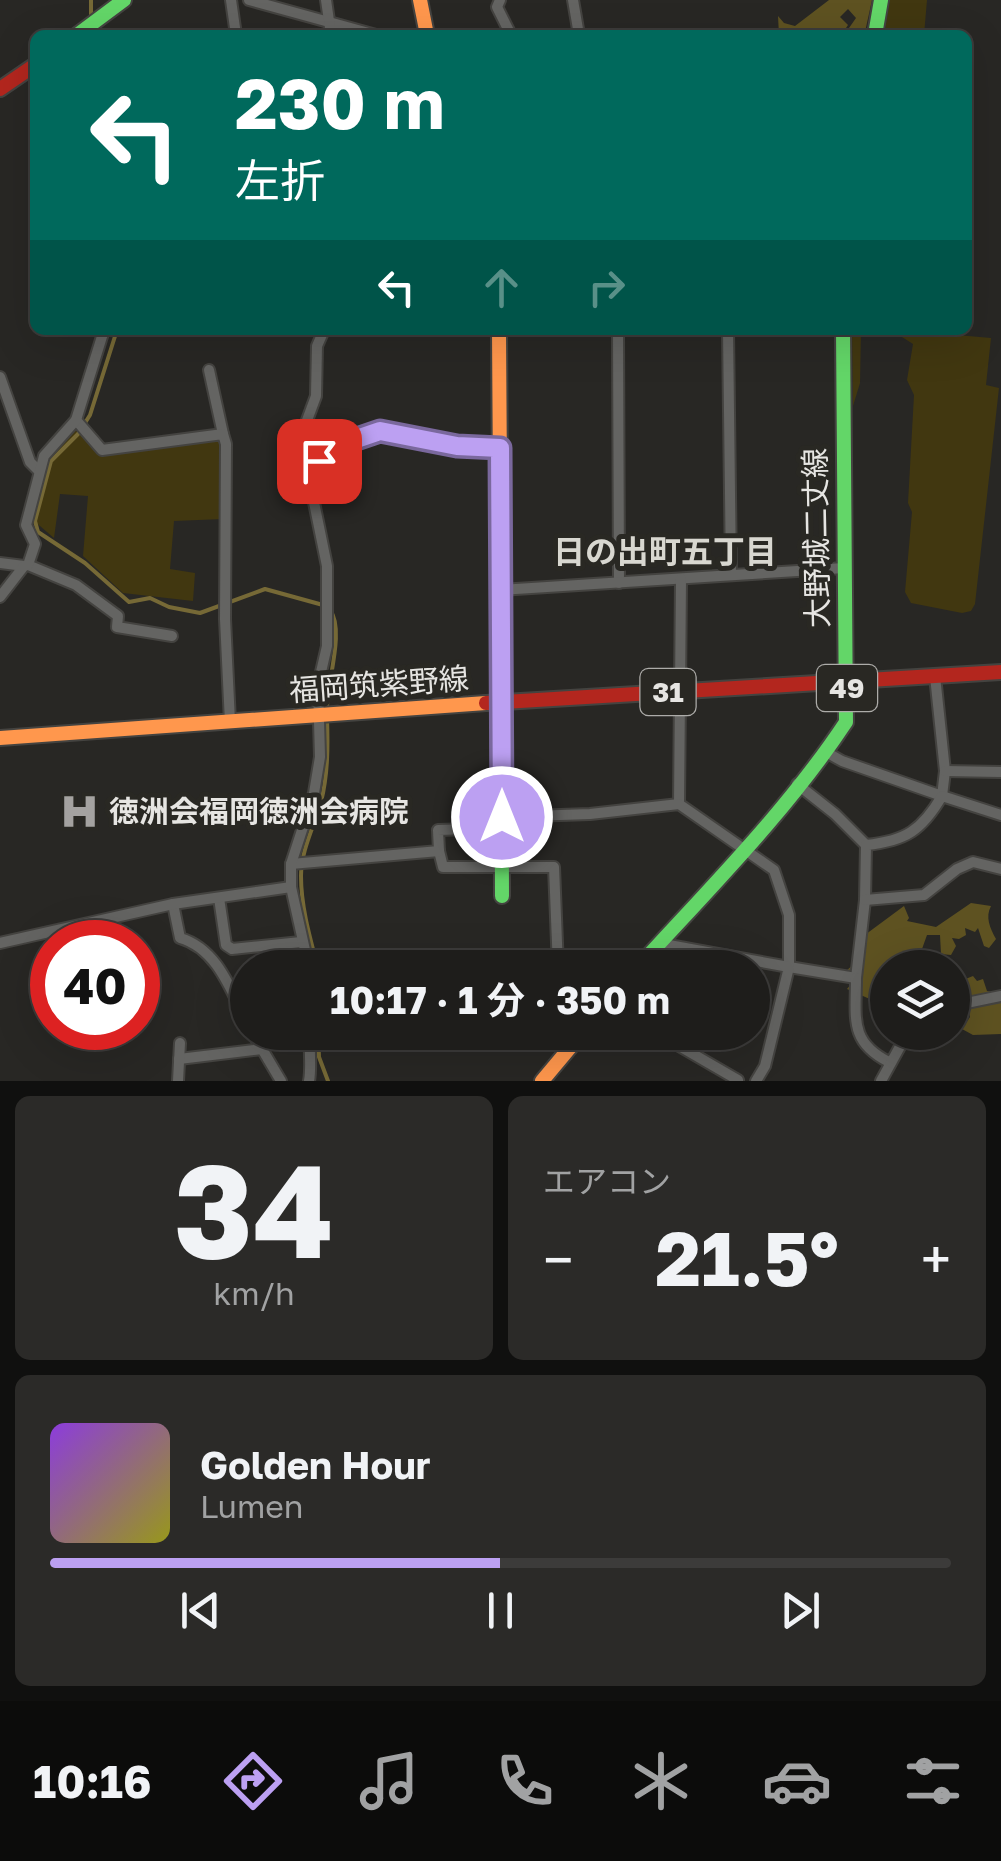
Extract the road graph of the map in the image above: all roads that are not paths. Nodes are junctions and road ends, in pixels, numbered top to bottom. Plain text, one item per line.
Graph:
1 (124, 0) edge
2 (231, 0) edge
3 (249, 0) edge
4 (326, 0) edge
5 (420, 0) edge
6 (500, 0) edge
7 (573, 0) edge
8 (881, 0) edge
9 (329, 22) junction
10 (87, 30) edge
11 (235, 30) edge
12 (330, 30) edge
13 (358, 30) edge
14 (426, 30) edge
15 (508, 30) edge
16 (578, 30) edge
17 (876, 30) edge
18 (30, 69) edge
19 (0, 89) edge
20 (102, 335) edge
21 (322, 335) edge
22 (499, 335) edge
23 (618, 335) edge
24 (728, 335) edge
25 (843, 335) edge
26 (209, 370) dead end
27 (0, 377) edge
28 (76, 420) junction
29 (223, 434) junction
30 (500, 448) junction
31 (39, 472) junction
32 (308, 472) junction
33 (0, 563) edge
34 (26, 566) junction
35 (844, 568) junction
36 (731, 574) junction
37 (682, 579) junction
38 (620, 583) junction
39 (501, 590) junction
40 (0, 597) edge
41 (172, 636) dead end
42 (1001, 672) edge
43 (935, 676) junction
44 (847, 682) junction
45 (680, 691) junction
46 (502, 702) junction
47 (324, 716) junction
48 (230, 722) junction
49 (0, 738) edge
50 (826, 752) junction
51 (945, 771) junction
52 (1001, 772) edge
53 (797, 784) junction
54 (942, 796) junction
55 (679, 804) junction
56 (1001, 815) edge
57 (502, 822) junction
58 (866, 845) junction
59 (745, 848) junction
60 (439, 852) junction
61 (291, 864) junction
62 (502, 867) junction
63 (1001, 868) edge
64 (291, 887) junction
65 (502, 896) dead end
66 (219, 898) junction
67 (865, 900) junction
68 (173, 904) junction
69 (301, 942) junction
70 (0, 943) edge
71 (657, 943) junction
72 (303, 950) edge
73 (557, 950) edge
74 (651, 950) edge
75 (789, 968) junction
76 (856, 978) junction
77 (230, 985) edge
78 (1001, 996) edge
79 (970, 1002) edge
80 (180, 1043) dead end
81 (254, 1050) edge
82 (263, 1050) edge
83 (309, 1050) edge
84 (568, 1050) edge
85 (686, 1050) edge
86 (897, 1050) edge
87 (179, 1059) junction
88 (889, 1062) junction
89 (178, 1081) edge
90 (281, 1081) edge
91 (310, 1081) edge
92 (542, 1081) edge
93 (739, 1081) edge
94 (756, 1081) edge
95 (881, 1081) edge

1 - 10 main road
2 - 11 street
3 - 9 street
4 - 9 street
5 - 14 main road
6 - 15 street
7 - 16 street
8 - 17 main road
9 - 12 street
9 - 13 street
18 - 19 main road
20 - 28 street
21 - 32 street
22 - 30 main road
23 - 38 street
24 - 36 street
25 - 35 main road, 大野城二丈線 / 49
26 - 29 street
27 - 31 street
28 - 29 street
28 - 31 street
29 - 48 street
30 - 32 street
30 - 39 main road
31 - 34 street
32 - 47 street
33 - 34 street
34 - 40 street
34 - 41 street
35 - 36 street
35 - 44 main road, 大野城二丈線 / 49
36 - 37 street
37 - 38 street
37 - 45 street
38 - 39 street
39 - 46 main road
42 - 43 main road, 福岡筑紫野線 / 31
43 - 44 main road, 福岡筑紫野線 / 31
43 - 51 street
44 - 45 main road, 福岡筑紫野線 / 31
44 - 50 main road, 大野城二丈線 / 49
45 - 46 main road, 福岡筑紫野線 / 31
45 - 55 street
46 - 47 main road, 福岡筑紫野線 / 31
46 - 57 main road
47 - 48 main road, 福岡筑紫野線 / 31
47 - 61 street
48 - 49 main road, 福岡筑紫野線 / 31
50 - 53 main road, 大野城二丈線 / 49
50 - 54 street
51 - 52 street
51 - 54 street
53 - 58 street
53 - 59 main road, 大野城二丈線 / 49
54 - 56 street
54 - 58 street
55 - 57 street
55 - 59 street
57 - 60 street
57 - 62 main road
58 - 67 street
59 - 71 main road, 大野城二丈線 / 49
59 - 75 street
60 - 61 street
60 - 62 street
61 - 64 street
62 - 65 main road
62 - 73 street
63 - 67 street
64 - 66 street
64 - 69 street
66 - 68 street
66 - 69 street
67 - 76 street
68 - 70 street
68 - 77 street
69 - 72 street
71 - 74 main road, 大野城二丈線 / 49
71 - 75 street
75 - 76 street
75 - 94 street
76 - 88 street
78 - 79 street
80 - 87 street
81 - 87 street
82 - 90 street
83 - 91 street
84 - 92 main road
85 - 93 street
86 - 88 street
87 - 89 street
88 - 95 street

